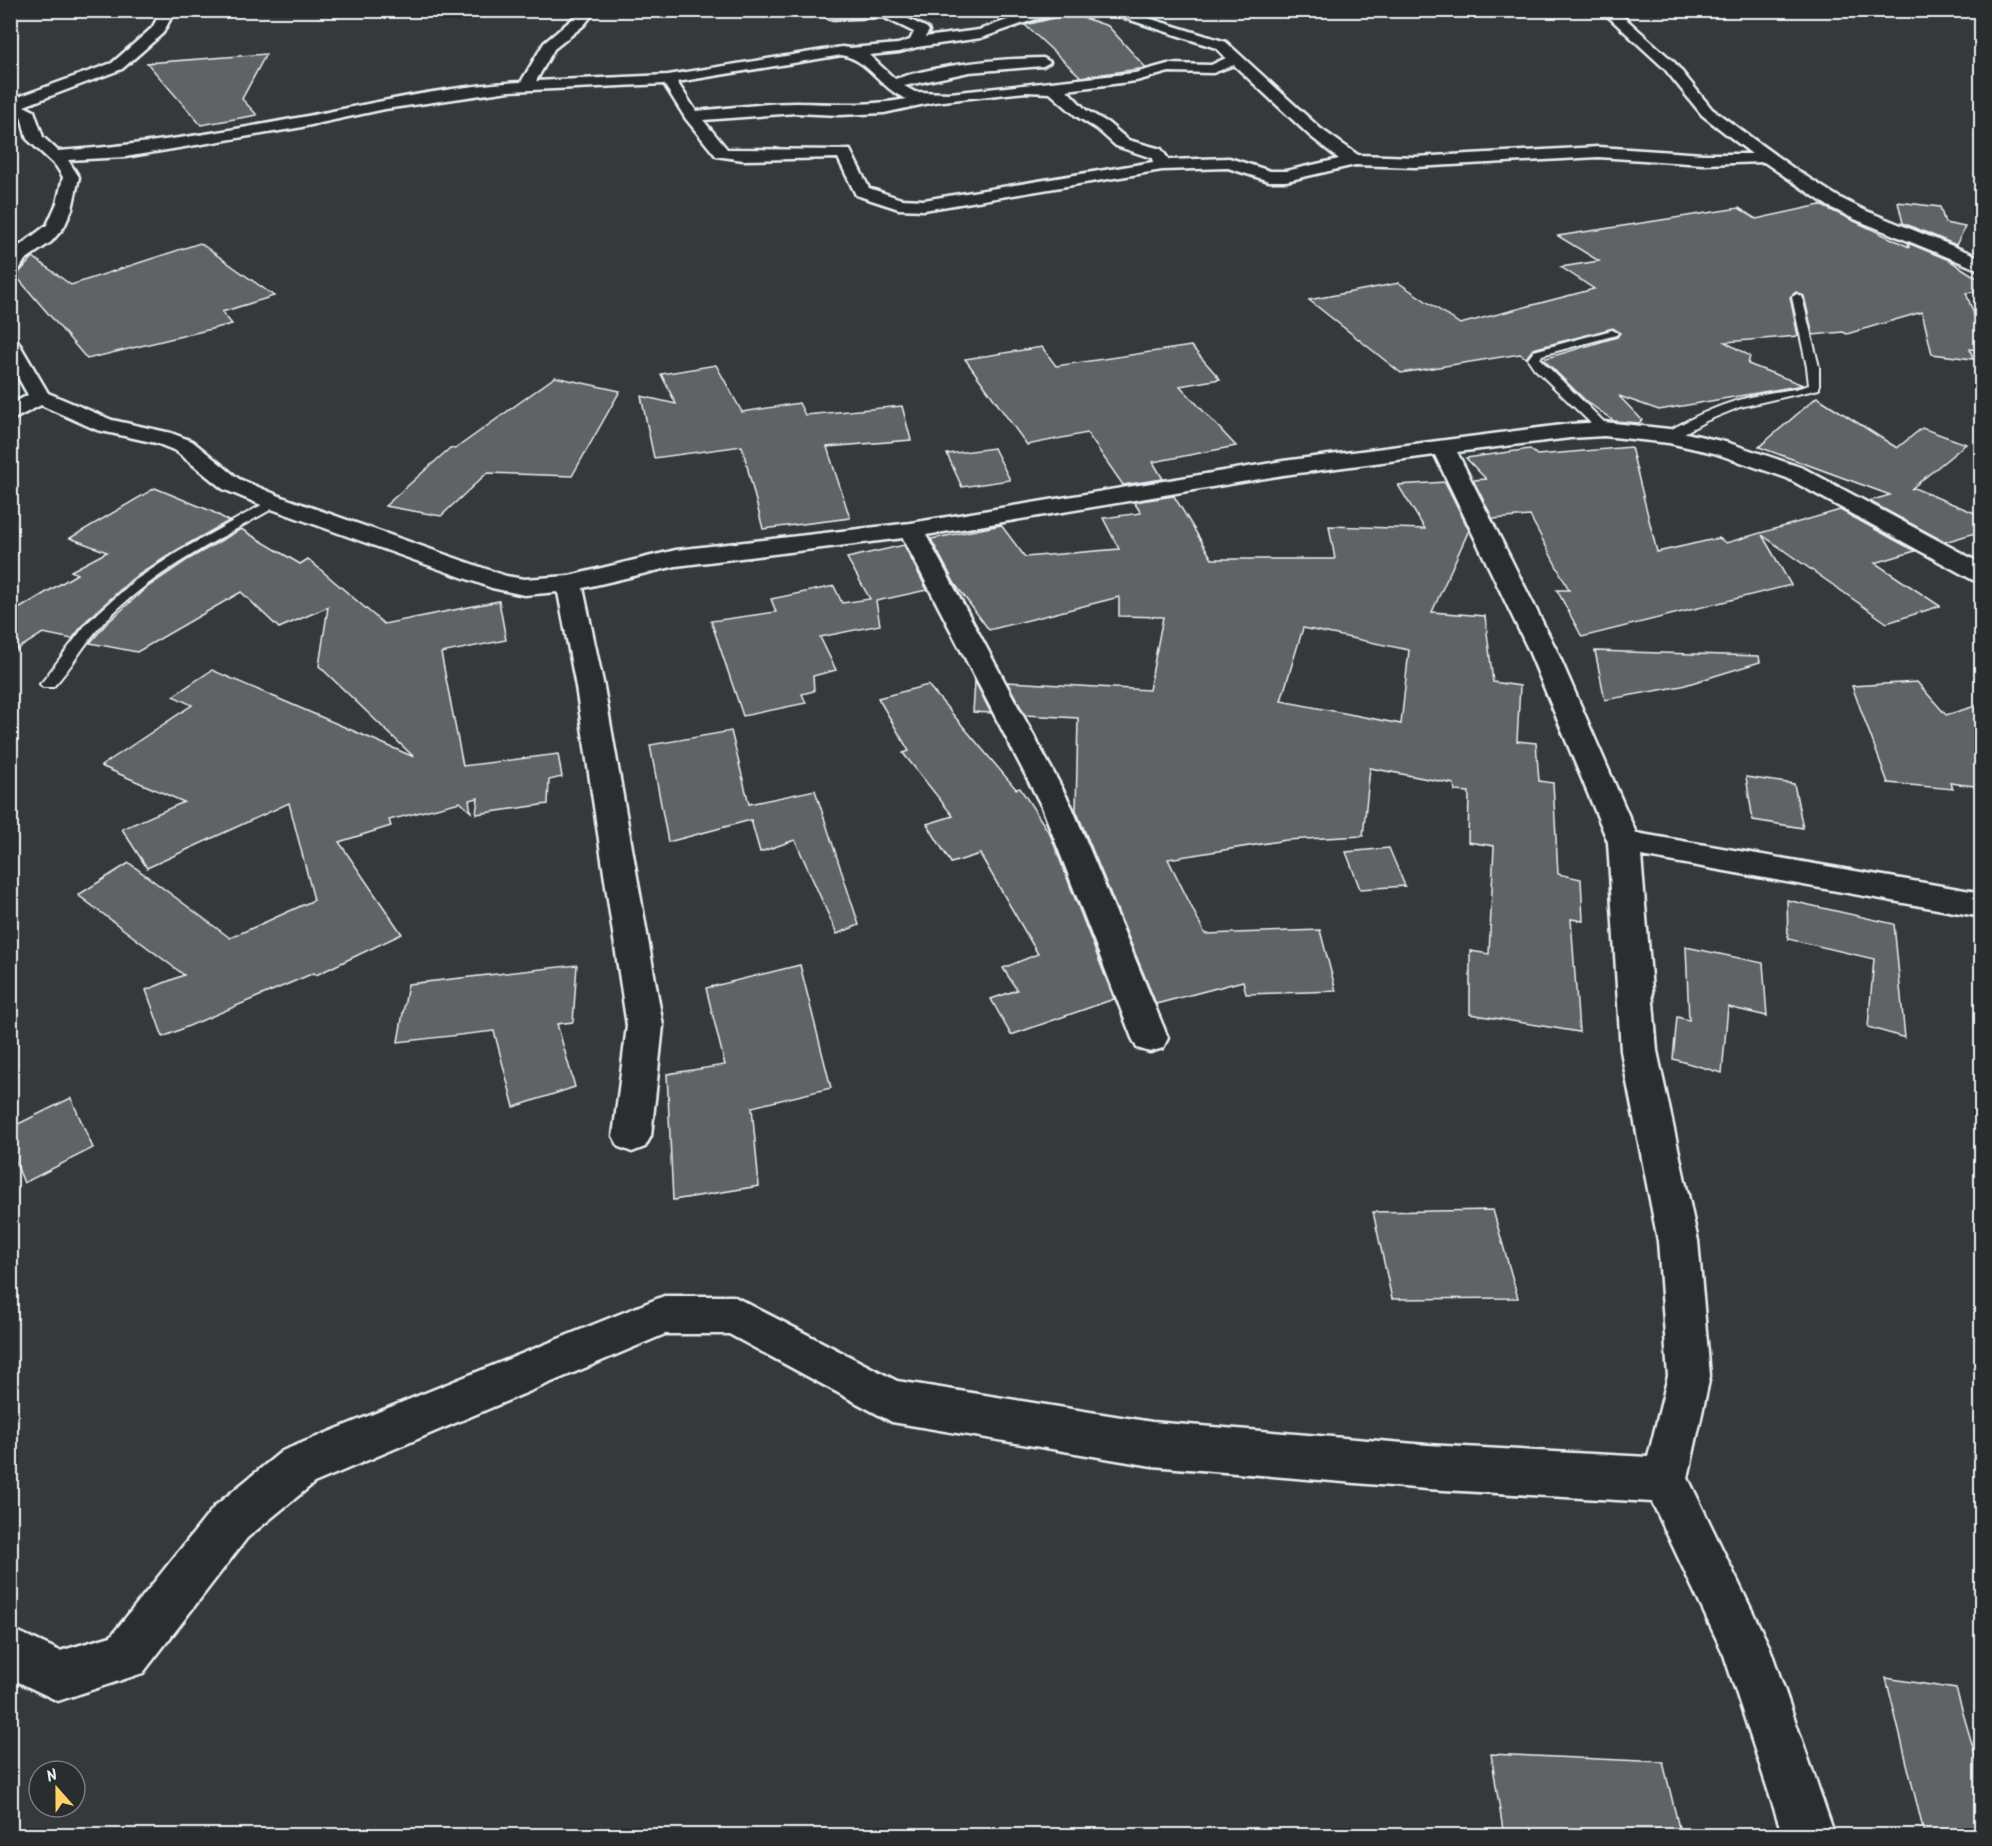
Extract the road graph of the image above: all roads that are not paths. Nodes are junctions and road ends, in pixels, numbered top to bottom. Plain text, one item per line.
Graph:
1 (169, 10) edge
2 (590, 10) edge
3 (824, 10) edge
4 (1063, 10) edge
5 (1106, 10) edge
6 (1606, 10) edge
7 (915, 43) junction
8 (852, 52) junction
9 (1237, 58) junction
10 (1043, 62) dead end
11 (668, 79) junction
12 (893, 85) junction
13 (526, 86) junction
14 (1050, 88) junction
15 (945, 97) junction
16 (11, 107) edge
17 (692, 116) junction
18 (55, 156) junction
19 (1768, 157) junction
20 (1355, 160) junction
21 (1162, 165) junction
22 (1982, 265) edge
23 (10, 269) edge
24 (1797, 297) dead end
25 (1612, 333) dead end
26 (10, 344) edge
27 (40, 397) junction
28 (10, 415) edge
29 (1604, 429) junction
30 (1669, 436) junction
31 (1443, 448) junction
32 (274, 502) junction
33 (911, 530) junction
34 (1982, 575) edge
35 (569, 584) junction
36 (48, 684) dead end
37 (1624, 842) junction
38 (1982, 905) edge
39 (1150, 1038) dead end
40 (632, 1136) dead end
41 (1665, 1480) junction
42 (10, 1652) edge
43 (1809, 1836) edge

1 - 16 street
2 - 13 street
3 - 7 street
4 - 7 street
5 - 9 street
6 - 19 street
7 - 8 street
8 - 11 street
8 - 12 street
9 - 14 street
9 - 20 street
10 - 12 street
11 - 13 street
11 - 17 street
12 - 15 street
13 - 18 street
14 - 15 street
14 - 21 street
15 - 17 street
16 - 18 street
17 - 21 street
18 - 23 street
19 - 20 street
19 - 22 street
20 - 21 street
24 - 30 lane
25 - 29 lane
26 - 27 street
27 - 28 street
27 - 32 street
29 - 30 street
29 - 31 street
30 - 34 street
31 - 33 street
31 - 37 street
32 - 35 street
32 - 36 lane
33 - 35 street
33 - 39 street
35 - 40 street
37 - 38 street
37 - 41 street
41 - 42 street
41 - 43 street

